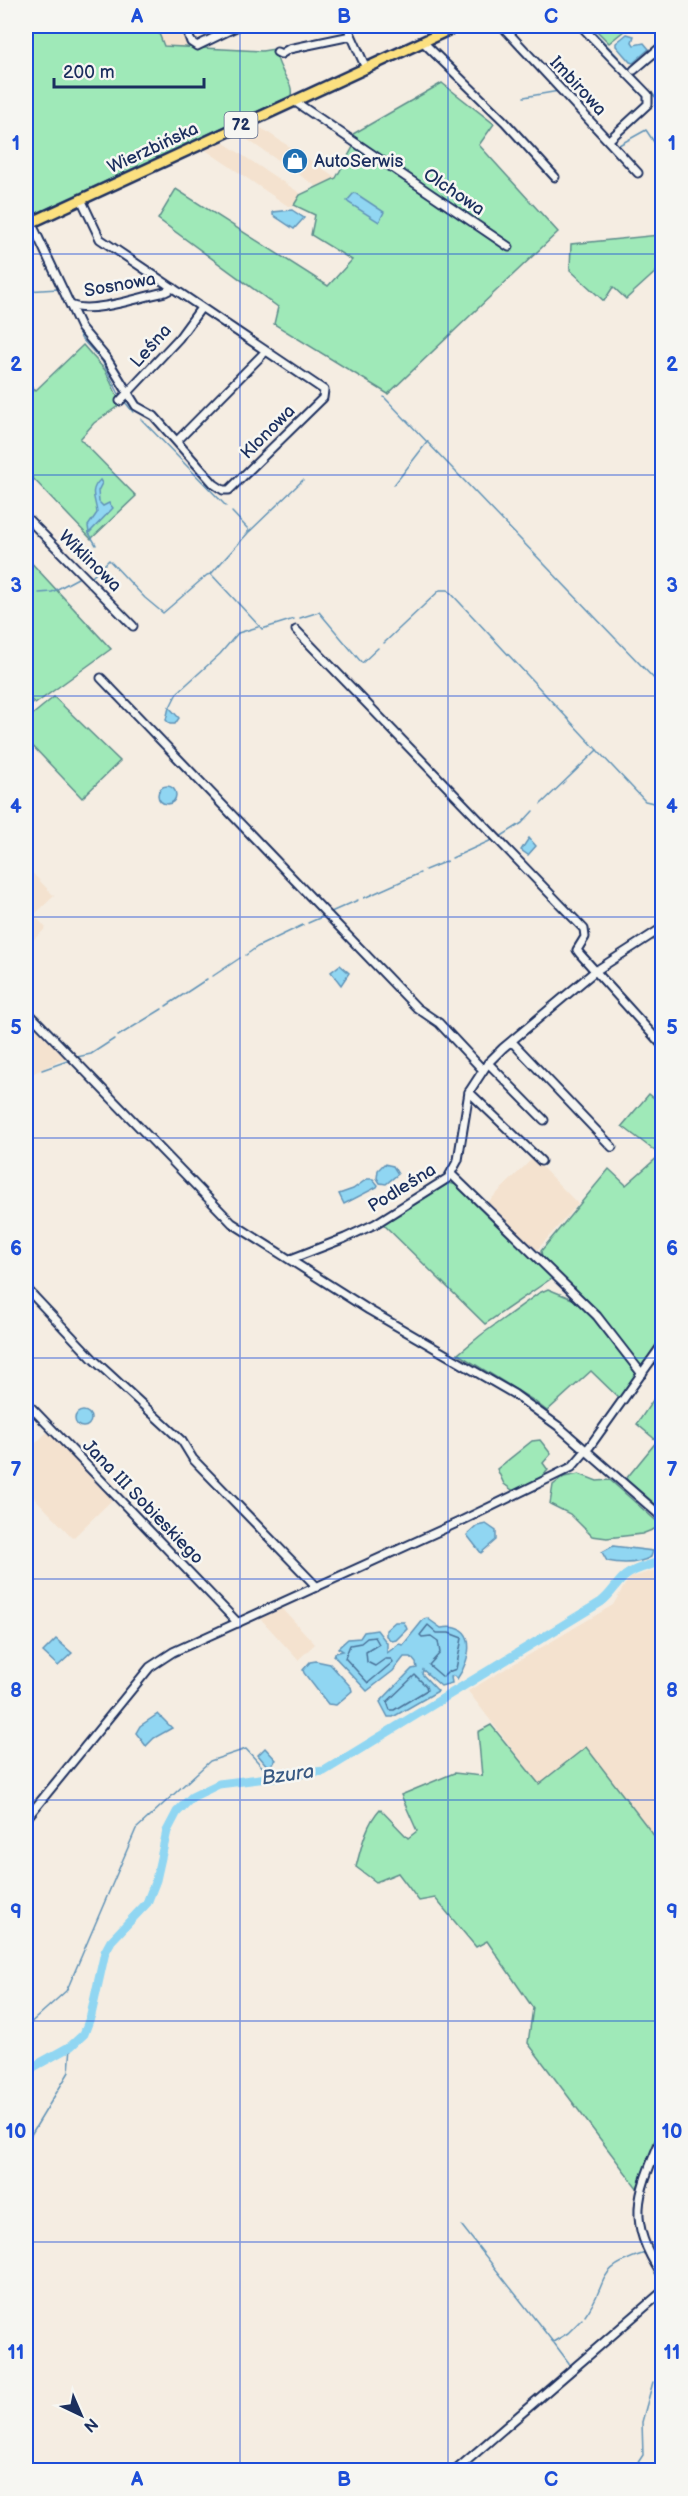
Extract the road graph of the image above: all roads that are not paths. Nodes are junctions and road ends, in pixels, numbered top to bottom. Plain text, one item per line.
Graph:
1 (185, 26) edge
2 (238, 26) edge
3 (347, 26) edge
4 (457, 26) edge
5 (502, 26) edge
6 (581, 26) edge
7 (351, 36) junction
8 (423, 42) junction
9 (663, 46) edge
10 (277, 52) dead end
11 (366, 68) junction
12 (634, 70) dead end
13 (294, 101) junction
14 (609, 140) junction
15 (638, 173) dead end
16 (555, 177) dead end
17 (81, 200) junction
18 (28, 224) edge
19 (509, 247) dead end
20 (173, 288) junction
21 (71, 305) junction
22 (201, 308) junction
23 (265, 352) junction
24 (127, 392) junction
25 (120, 401) dead end
26 (177, 441) junction
27 (26, 517) edge
28 (133, 626) dead end
29 (297, 630) dead end
30 (101, 678) dead end
31 (663, 928) edge
32 (594, 972) junction
33 (26, 1010) edge
34 (510, 1043) junction
35 (663, 1045) edge
36 (488, 1063) junction
37 (483, 1070) junction
38 (469, 1092) junction
39 (544, 1120) dead end
40 (612, 1147) dead end
41 (541, 1161) dead end
42 (452, 1175) junction
43 (291, 1259) junction
44 (26, 1288) edge
45 (663, 1345) edge
46 (642, 1374) junction
47 (26, 1402) edge
48 (587, 1451) junction
49 (663, 1517) edge
50 (316, 1587) junction
51 (238, 1623) junction
52 (26, 1819) edge
53 (663, 2136) edge
54 (663, 2275) edge
55 (663, 2292) edge
56 (456, 2470) edge

1 - 2 street
3 - 7 street
4 - 8 main road, Wierzbińska / 72
5 - 14 street, Imbirowa
6 - 14 street, Imbirowa
7 - 10 street
7 - 11 street
8 - 11 main road, Wierzbińska / 72
8 - 16 street
9 - 12 street
11 - 13 main road, Wierzbińska / 72
13 - 17 main road, Wierzbińska / 72
13 - 19 street, Olchowa
14 - 15 street, Imbirowa
17 - 18 main road, Wierzbińska / 72
17 - 20 street, Klonowa
18 - 21 street, Klonowa
20 - 21 street, Sosnowa
20 - 22 street, Klonowa
21 - 24 street, Klonowa
22 - 23 street, Klonowa
22 - 24 street, Leśna
23 - 26 street
23 - 26 street, Klonowa
24 - 25 street, Leśna
24 - 26 street, Klonowa
27 - 28 street, Wiklinowa
29 - 32 street
30 - 37 street
31 - 32 street, Podleśna
32 - 34 street, Podleśna
32 - 35 street
33 - 43 street
34 - 36 street, Podleśna
34 - 40 street
36 - 37 street, Podleśna
36 - 39 street
37 - 38 street, Podleśna
38 - 41 street
38 - 42 street, Podleśna
42 - 43 street, Podleśna
42 - 46 street
43 - 48 street
44 - 50 street
45 - 46 street
46 - 48 street
47 - 51 street, Jana III Sobieskiego
48 - 49 street
48 - 50 street
50 - 51 street
51 - 52 street
53 - 54 street
55 - 56 street

